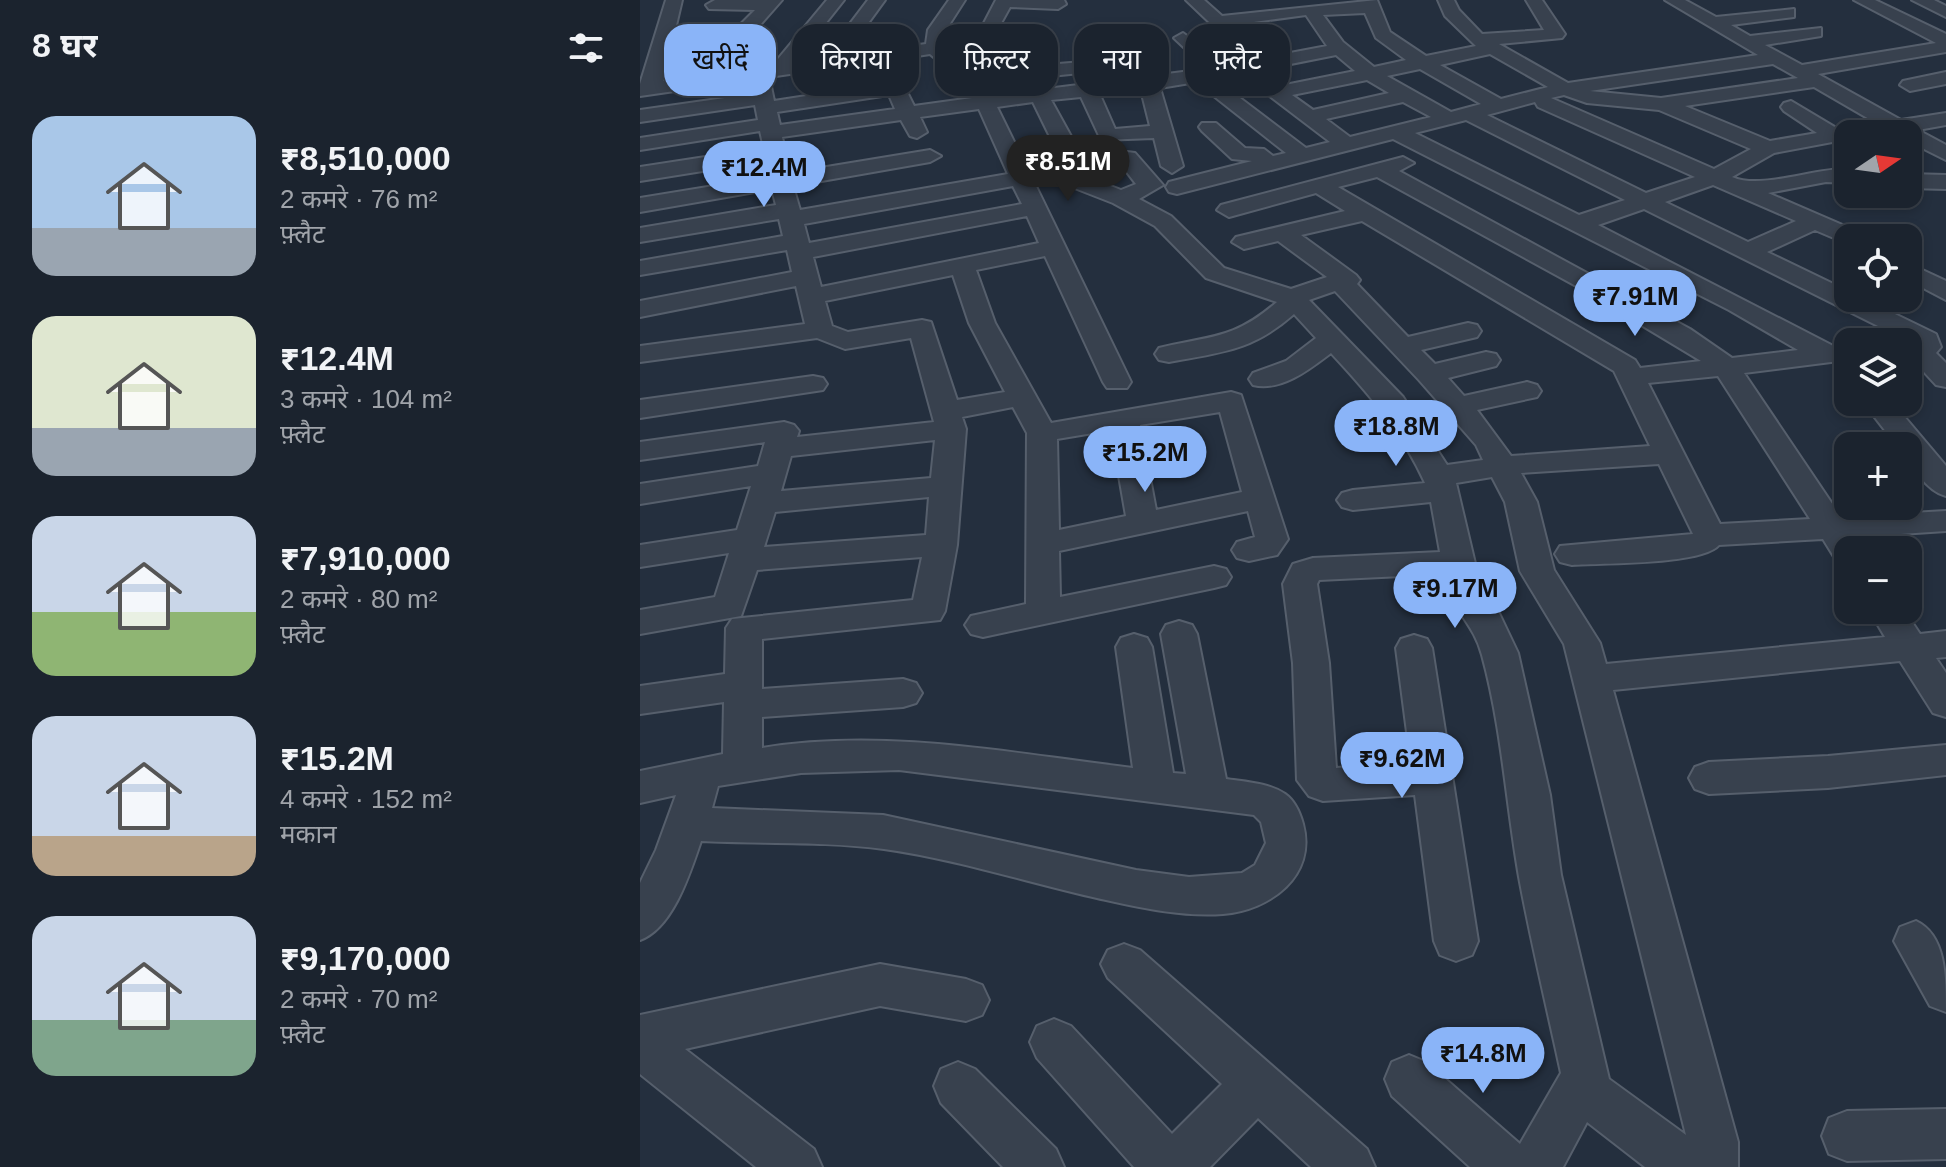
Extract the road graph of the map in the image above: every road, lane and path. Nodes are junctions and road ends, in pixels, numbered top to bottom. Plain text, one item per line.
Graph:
1 (674, 0) edge
2 (836, 0) edge
3 (877, 0) edge
4 (957, 0) edge
5 (1250, 0) edge
6 (1446, 0) edge
7 (1534, 0) edge
8 (1862, 0) edge
9 (1920, 0) edge
10 (1004, 1) edge
11 (1677, 2) edge
12 (1706, 2) edge
13 (771, 3) edge
14 (1196, 3) edge
15 (1058, 4) dead end
16 (1371, 4) edge
17 (715, 5) dead end
18 (1313, 12) junction
19 (1946, 12) edge
20 (1788, 13) dead end
21 (994, 20) junction
22 (1045, 21) dead end
23 (1217, 22) junction
24 (1716, 22) junction
25 (752, 24) edge
26 (856, 24) edge
27 (943, 24) edge
28 (992, 24) edge
29 (1220, 24) edge
30 (1815, 32) dead end
31 (935, 39) edge
32 (919, 44) edge
33 (1486, 44) junction
34 (1946, 44) edge
35 (1337, 49) junction
36 (1748, 52) junction
37 (1290, 58) edge
38 (776, 64) edge
39 (1423, 64) junction
40 (1374, 73) junction
41 (1808, 76) junction
42 (1058, 77) edge
43 (1946, 78) edge
44 (1328, 82) junction
45 (1910, 85) dead end
46 (1565, 89) junction
47 (645, 90) edge
48 (1290, 90) edge
49 (1074, 92) edge
50 (1058, 93) edge
51 (1063, 93) junction
52 (1407, 95) junction
53 (768, 96) edge
54 (819, 96) edge
55 (844, 96) edge
56 (899, 96) edge
57 (981, 96) edge
58 (1032, 96) edge
59 (1040, 96) edge
60 (1091, 96) edge
61 (1152, 96) edge
62 (1226, 96) edge
63 (1280, 96) edge
64 (1858, 96) junction
65 (1533, 99) junction
66 (819, 100) junction
67 (1784, 101) junction
68 (985, 103) junction
69 (1661, 104) junction
70 (1362, 106) junction
71 (1500, 107) junction
72 (908, 113) junction
73 (1745, 113) dead end
74 (640, 116) edge
75 (1460, 116) junction
76 (1310, 117) junction
77 (1946, 119) edge
78 (1699, 120) junction
79 (1889, 120) edge
80 (769, 123) junction
81 (1922, 123) edge
82 (828, 124) junction
83 (1209, 127) dead end
84 (1161, 131) junction
85 (1400, 131) junction
86 (1922, 140) edge
87 (640, 144) edge
88 (1346, 144) junction
89 (1768, 148) junction
90 (1438, 154) junction
91 (1946, 154) edge
92 (1302, 155) junction
93 (930, 156) junction
94 (1127, 158) dead end
95 (1269, 164) junction
96 (1172, 166) dead end
97 (1381, 170) junction
98 (842, 171) junction
99 (640, 174) edge
100 (1018, 174) junction
101 (1834, 175) edge
102 (1718, 176) junction
103 (781, 181) junction
104 (1077, 181) junction
105 (1922, 181) edge
106 (1946, 182) edge
107 (1177, 187) dead end
108 (1321, 187) junction
109 (1746, 190) junction
110 (946, 191) junction
111 (1643, 202) junction
112 (1132, 204) junction
113 (1535, 204) junction
114 (640, 205) edge
115 (1036, 208) junction
116 (1229, 210) dead end
117 (1365, 213) junction
118 (1816, 221) junction
119 (1479, 224) junction
120 (1574, 225) junction
121 (1834, 229) edge
122 (1282, 233) junction
123 (640, 235) edge
124 (1244, 242) dead end
125 (1053, 247) junction
126 (798, 249) junction
127 (1747, 252) junction
128 (1641, 258) junction
129 (962, 266) junction
130 (640, 268) edge
131 (1922, 278) edge
132 (1341, 282) junction
133 (1587, 282) junction
134 (1834, 290) edge
135 (1946, 292) edge
136 (1294, 299) junction
137 (1530, 307) junction
138 (640, 309) edge
139 (1880, 312) edge
140 (820, 330) junction
141 (1468, 331) dead end
142 (1333, 338) junction
143 (1924, 338) edge
144 (1403, 346) junction
145 (640, 354) edge
146 (1169, 354) dead end
147 (1834, 355) edge
148 (1834, 358) edge
149 (1486, 360) dead end
150 (1726, 366) junction
151 (1429, 374) junction
152 (1631, 377) junction
153 (1263, 379) dead end
154 (1946, 379) edge
155 (1117, 382) dead end
156 (813, 384) dead end
157 (1527, 391) dead end
158 (1022, 397) junction
159 (1458, 406) junction
160 (640, 409) edge
161 (1888, 416) edge
162 (1124, 419) junction
163 (948, 420) junction
164 (1042, 433) junction
165 (640, 451) edge
166 (1667, 454) junction
167 (1504, 466) junction
168 (770, 475) junction
169 (1441, 483) junction
170 (945, 486) junction
171 (1946, 486) edge
172 (640, 494) edge
173 (1261, 498) junction
174 (1353, 500) dead end
175 (1946, 521) edge
176 (1143, 523) junction
177 (1831, 527) junction
178 (1710, 535) junction
179 (1837, 536) edge
180 (1042, 544) junction
181 (941, 545) junction
182 (747, 549) junction
183 (1249, 550) dead end
184 (1572, 554) dead end
185 (640, 556) edge
186 (1458, 562) junction
187 (1214, 577) dead end
188 (1043, 612) junction
189 (640, 622) edge
190 (1902, 624) edge
191 (983, 625) dead end
192 (1179, 634) dead end
193 (1928, 646) edge
194 (1134, 647) dead end
195 (1414, 648) dead end
196 (1591, 679) junction
197 (903, 693) dead end
198 (744, 694) junction
199 (640, 700) edge
200 (1946, 703) edge
201 (1946, 760) edge
202 (722, 769) junction
203 (1431, 778) junction
204 (1709, 778) dead end
205 (1155, 786) junction
206 (640, 787) edge
207 (1209, 793) junction
208 (688, 824) junction
209 (640, 921) edge
210 (1456, 941) dead end
211 (1916, 941) dead end
212 (1124, 964) dead end
213 (1946, 991) edge
214 (966, 1000) dead end
215 (640, 1037) edge
216 (1054, 1042) dead end
217 (640, 1044) edge
218 (1409, 1079) dead end
219 (1257, 1084) junction
220 (958, 1086) dead end
221 (1580, 1087) junction
222 (1946, 1134) edge
223 (1847, 1136) dead end
224 (796, 1167) edge
225 (1038, 1167) edge
226 (1168, 1167) edge
227 (1175, 1167) edge
228 (1349, 1167) edge
229 (1508, 1167) edge
230 (1535, 1167) edge
231 (1687, 1167) edge
232 (1712, 1167) edge

1 - 47 street
2 - 38 street
3 - 26 street
4 - 27 street
5 - 14 street
6 - 33 street
7 - 33 street
8 - 34 street
9 - 19 street
10 - 15 street
10 - 21 street
11 - 12 street
11 - 24 street
13 - 17 street
13 - 25 street
14 - 23 street
16 - 18 street
16 - 39 street
18 - 23 street
18 - 35 street
20 - 24 street
21 - 22 street
21 - 28 street
23 - 29 street
24 - 36 street
30 - 36 street
31 - 32 street
33 - 39 street
33 - 46 street
34 - 41 street
35 - 37 street
35 - 40 street
36 - 41 street
36 - 46 street
36 - 67 street
39 - 40 street
39 - 71 street
40 - 44 street
40 - 52 street
41 - 64 street
41 - 67 street
42 - 51 street
43 - 45 street
44 - 48 street
44 - 70 street
46 - 65 street
46 - 69 street
49 - 51 street
50 - 51 street
52 - 70 street
52 - 75 street
53 - 80 street
54 - 66 street
55 - 66 street
56 - 72 street
57 - 68 street
58 - 68 street
59 - 104 street
60 - 84 street
61 - 84 street
62 - 92 street
63 - 76 street
64 - 67 street
64 - 79 street
65 - 71 street
65 - 102 street
66 - 80 street
67 - 69 street
67 - 89 street
68 - 72 street
68 - 100 street
69 - 78 street
70 - 76 street
70 - 85 street
71 - 75 street
72 - 82 street
72 - 93 street
73 - 78 street
74 - 80 street
75 - 85 street
75 - 111 street
76 - 88 street
77 - 81 street
78 - 89 street
80 - 82 street
80 - 87 street
80 - 99 street
80 - 103 street
82 - 98 street
83 - 95 street
84 - 96 street
85 - 88 street
85 - 90 street
86 - 91 street
88 - 92 street
89 - 102 street
90 - 97 street
90 - 113 street
92 - 95 street
93 - 98 street
93 - 110 street
94 - 112 street
95 - 107 street
97 - 108 street
97 - 119 street
98 - 103 street
100 - 104 street
100 - 110 street
100 - 115 street
101 - 109 street
102 - 109 street
102 - 111 street
103 - 114 street
103 - 126 street
104 - 112 street
105 - 106 street
108 - 116 street
108 - 117 street
109 - 118 street
110 - 126 street
111 - 120 street
111 - 127 street
112 - 136 street
113 - 119 street
113 - 120 street
115 - 125 street
115 - 126 street
117 - 122 street
117 - 137 street
118 - 121 street
118 - 127 street
119 - 133 street
120 - 128 street
122 - 124 street
122 - 132 street
123 - 126 street
125 - 129 street
125 - 155 street
126 - 129 street
126 - 130 street
126 - 138 street
126 - 140 street
127 - 134 street
128 - 133 street
128 - 147 street
129 - 158 street
131 - 135 street
132 - 136 street
132 - 144 street
133 - 137 street
133 - 150 street
136 - 142 street
136 - 146 street
137 - 152 street
139 - 143 street
140 - 145 street
140 - 163 street
141 - 144 street
142 - 153 street
142 - 169 street
143 - 154 street
144 - 151 street
148 - 150 street
149 - 151 street
150 - 152 street
150 - 177 street
151 - 159 street
152 - 166 street
156 - 160 street
157 - 159 street
158 - 163 street
158 - 164 street
159 - 167 street
161 - 171 street
162 - 164 street
162 - 173 street
162 - 176 street
163 - 168 street
163 - 170 street
164 - 180 street
165 - 168 street
166 - 167 street
166 - 178 street
167 - 169 street
167 - 196 street
168 - 170 street
168 - 172 street
168 - 182 street
169 - 174 street
169 - 186 street
170 - 181 street
173 - 176 street
173 - 183 street
175 - 177 street
176 - 180 street
177 - 178 street
177 - 179 street
178 - 184 street
180 - 188 street
181 - 182 street
181 - 198 street
182 - 185 street
182 - 189 street
186 - 203 street
186 - 221 street
187 - 188 street
188 - 191 street
190 - 193 street
192 - 207 street
193 - 196 street
193 - 200 street
194 - 205 street
195 - 203 street
196 - 232 street
197 - 198 street
198 - 199 street
198 - 202 street
201 - 204 street
202 - 205 street
202 - 206 street
202 - 208 street
203 - 210 street
205 - 207 street
207 - 208 street
208 - 209 street
211 - 213 street
212 - 219 street
214 - 215 street
216 - 226 street
217 - 224 street
218 - 229 street
219 - 227 street
219 - 228 street
220 - 225 street
221 - 230 street
221 - 231 street
222 - 223 street

